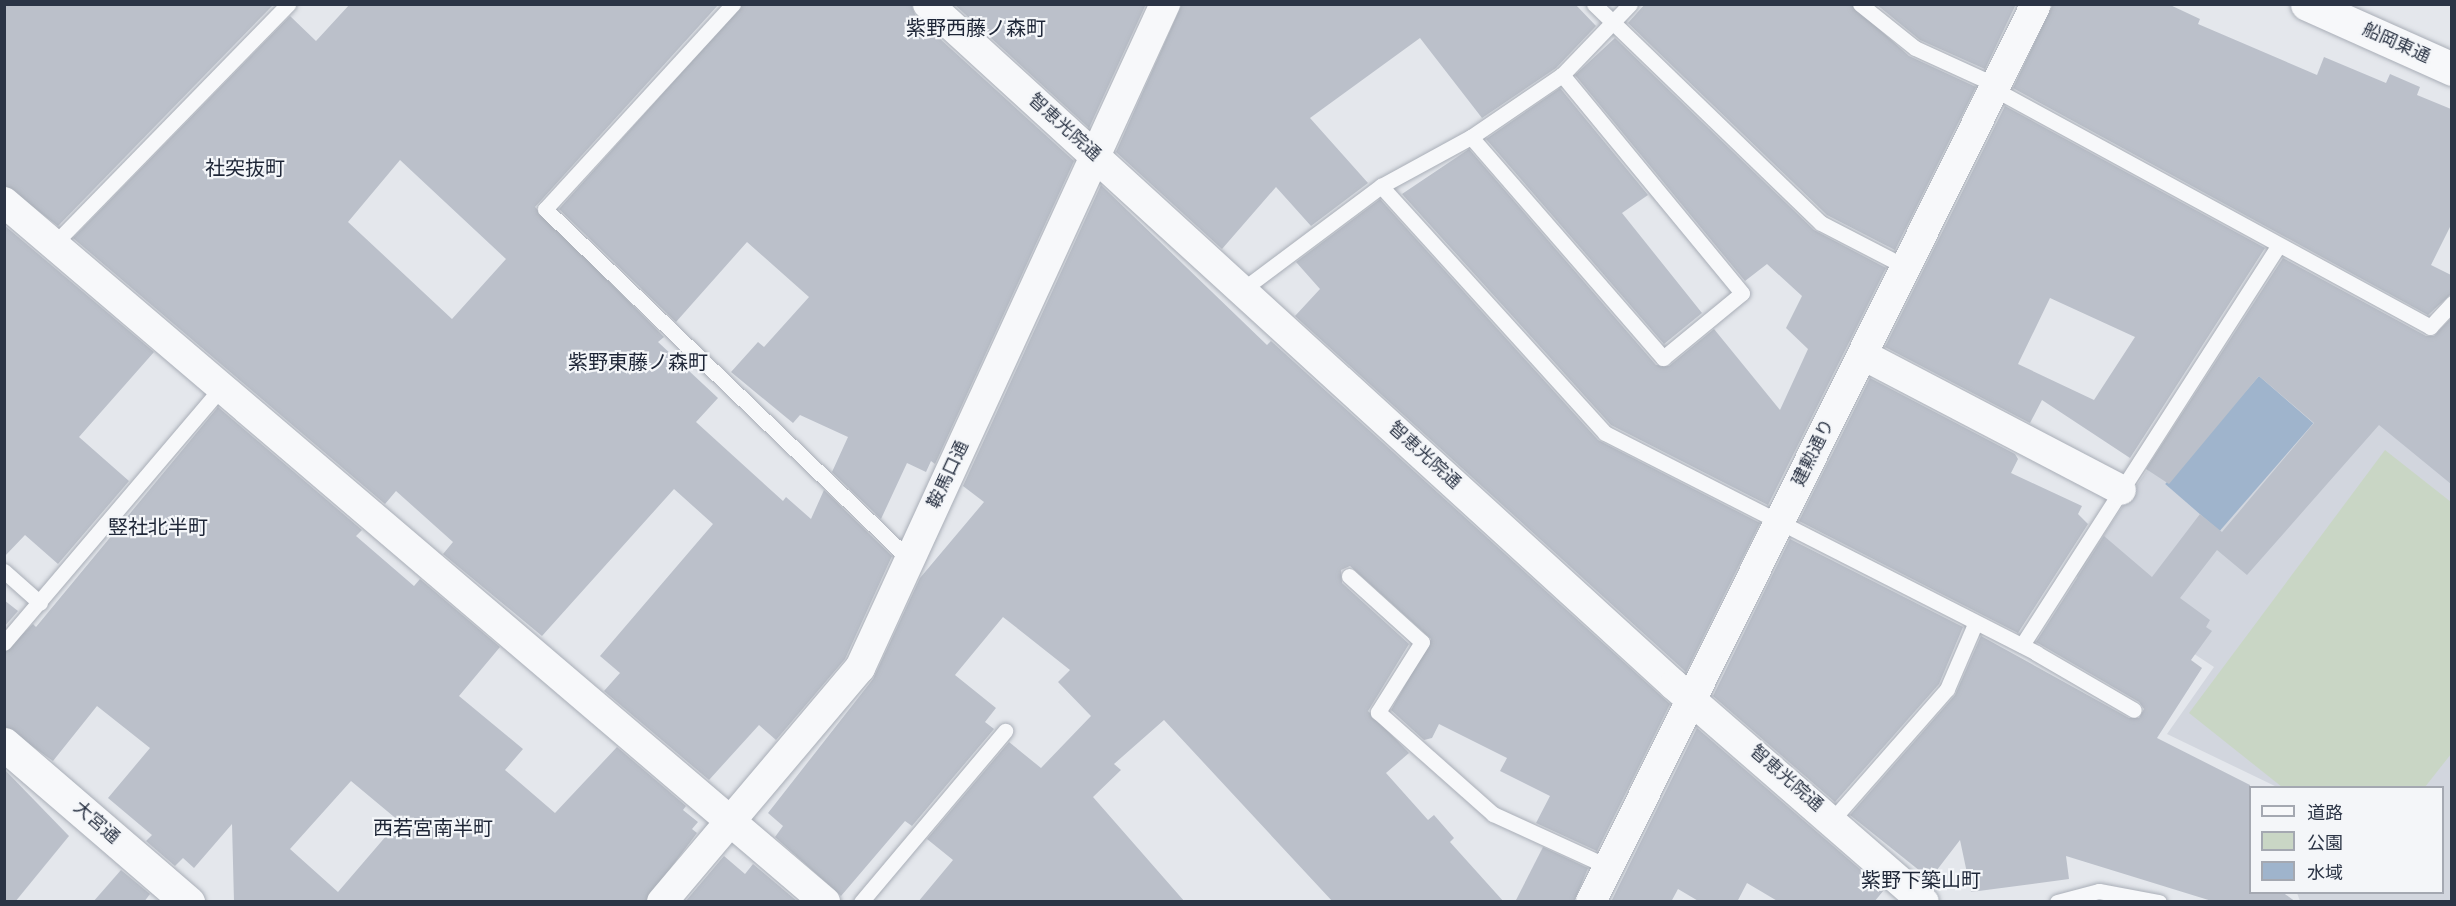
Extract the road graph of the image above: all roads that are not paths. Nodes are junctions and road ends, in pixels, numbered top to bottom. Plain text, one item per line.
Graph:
1 (288, 4) edge
2 (734, 4) edge
3 (928, 4) edge
4 (1165, 4) edge
5 (1594, 4) edge
6 (1630, 4) edge
7 (1860, 4) edge
8 (2036, 4) edge
9 (2307, 4) edge
10 (1614, 23) junction
11 (2451, 69) edge
12 (1562, 75) junction
13 (1995, 87) junction
14 (1471, 137) junction
15 (1095, 156) junction
16 (1381, 186) junction
17 (4, 202) edge
18 (52, 245) junction
19 (2279, 245) junction
20 (1906, 267) junction
21 (1242, 290) junction
22 (2451, 303) edge
23 (1863, 355) junction
24 (219, 390) junction
25 (2121, 490) junction
26 (1780, 523) junction
27 (910, 560) junction
28 (4, 570) edge
29 (1349, 576) dead end
30 (40, 603) junction
31 (1975, 624) junction
32 (4, 643) edge
33 (2022, 645) junction
34 (1694, 698) junction
35 (2133, 710) dead end
36 (1005, 731) dead end
37 (4, 744) edge
38 (1832, 820) junction
39 (730, 822) junction
40 (1609, 867) junction
41 (188, 902) edge
42 (662, 902) edge
43 (825, 902) edge
44 (861, 902) edge
45 (1591, 902) edge
46 (1924, 902) edge
47 (2056, 902) edge
48 (2158, 902) edge

1 - 18 lane
2 - 27 lane
3 - 15 street, 智恵光院通
4 - 15 street, 鞍馬口通
5 - 10 lane
6 - 10 lane
7 - 13 lane
8 - 13 street, 建勲通り
9 - 11 street, 船岡東通
10 - 12 lane
10 - 20 lane
12 - 14 lane
12 - 14 lane
13 - 19 lane
13 - 20 street, 建勲通り
14 - 16 lane
15 - 21 street, 智恵光院通
15 - 27 street, 鞍馬口通
16 - 21 lane
16 - 26 lane
17 - 18 street
18 - 24 street
19 - 22 lane
19 - 25 lane
20 - 23 street, 建勲通り
21 - 34 street, 智恵光院通
23 - 25 street
23 - 26 street, 建勲通り
24 - 30 lane
24 - 39 street
25 - 33 lane
26 - 31 lane
26 - 34 street, 建勲通り
27 - 39 street, 鞍馬口通
28 - 30 lane
29 - 40 lane
30 - 32 lane
31 - 33 lane
31 - 38 lane
33 - 35 lane
34 - 38 street, 智恵光院通
34 - 40 street, 建勲通り
36 - 44 lane
37 - 41 street, 大宮通
38 - 46 street, 智恵光院通
39 - 42 street, 鞍馬口通
39 - 43 street
40 - 45 street, 建勲通り
47 - 48 lane

